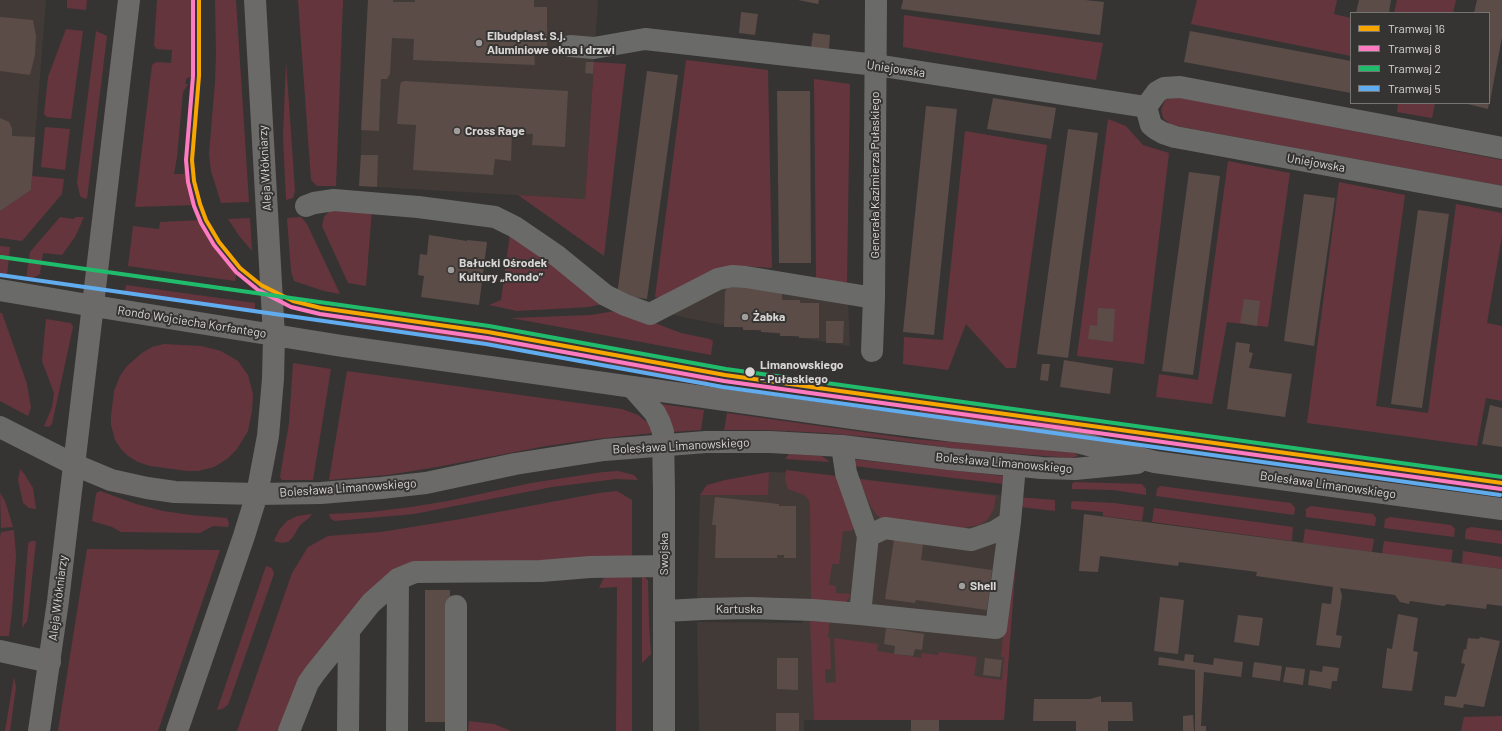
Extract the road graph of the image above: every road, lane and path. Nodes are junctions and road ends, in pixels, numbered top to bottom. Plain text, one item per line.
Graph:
1 (129, 0) edge
2 (254, 0) edge
3 (876, 0) edge
4 (570, 46) dead end
5 (876, 65) junction
6 (1146, 107) junction
7 (1502, 148) edge
8 (1502, 197) edge
9 (306, 206) dead end
10 (0, 290) edge
11 (874, 298) junction
12 (94, 306) junction
13 (274, 336) junction
14 (872, 351) dead end
15 (632, 387) junction
16 (0, 426) edge
17 (663, 445) junction
18 (842, 446) junction
19 (1155, 462) junction
20 (75, 465) junction
21 (1015, 466) junction
22 (257, 494) junction
23 (1502, 509) edge
24 (1010, 522) junction
25 (868, 536) junction
26 (664, 566) junction
27 (398, 579) junction
28 (456, 606) dead end
29 (664, 611) junction
30 (860, 614) junction
31 (349, 631) junction
32 (0, 651) edge
33 (50, 662) junction
34 (39, 731) edge
35 (177, 731) edge
36 (289, 731) edge
37 (348, 731) edge
38 (397, 731) edge
39 (456, 731) edge
40 (664, 731) edge

1 - 12 main road
2 - 13 main road, Aleja Włókniarzy
3 - 5 street, Generała Kazimierza Pułaskiego
4 - 5 street, Uniejowska
5 - 6 street, Uniejowska
5 - 11 street, Generała Kazimierza Pułaskiego
6 - 7 street
6 - 8 street, Uniejowska
9 - 11 street
10 - 12 street
11 - 14 street, Generała Kazimierza Pułaskiego
12 - 13 main road, Rondo Wojciecha Korfantego
12 - 20 main road
13 - 15 main road, Bolesława Limanowskiego
13 - 22 main road, Rondo Wojciecha Korfantego
15 - 17 street, Swojska
15 - 19 main road, Bolesława Limanowskiego
16 - 20 street
17 - 18 main road, Bolesława Limanowskiego
17 - 22 main road, Bolesława Limanowskiego
17 - 26 street, Swojska
18 - 21 main road, Bolesława Limanowskiego
18 - 25 street
19 - 21 main road, Bolesława Limanowskiego
19 - 23 main road, Bolesława Limanowskiego
20 - 22 main road
20 - 33 main road, Aleja Włókniarzy
21 - 24 street
22 - 35 main road
24 - 25 street
24 - 30 street, Kartuska
25 - 30 street
26 - 27 street
26 - 29 street, Swojska
27 - 31 street
27 - 38 street
28 - 39 street
29 - 30 street, Kartuska
29 - 40 street, Swojska
31 - 36 street
31 - 37 street
32 - 33 street
33 - 34 main road, Aleja Włókniarzy

